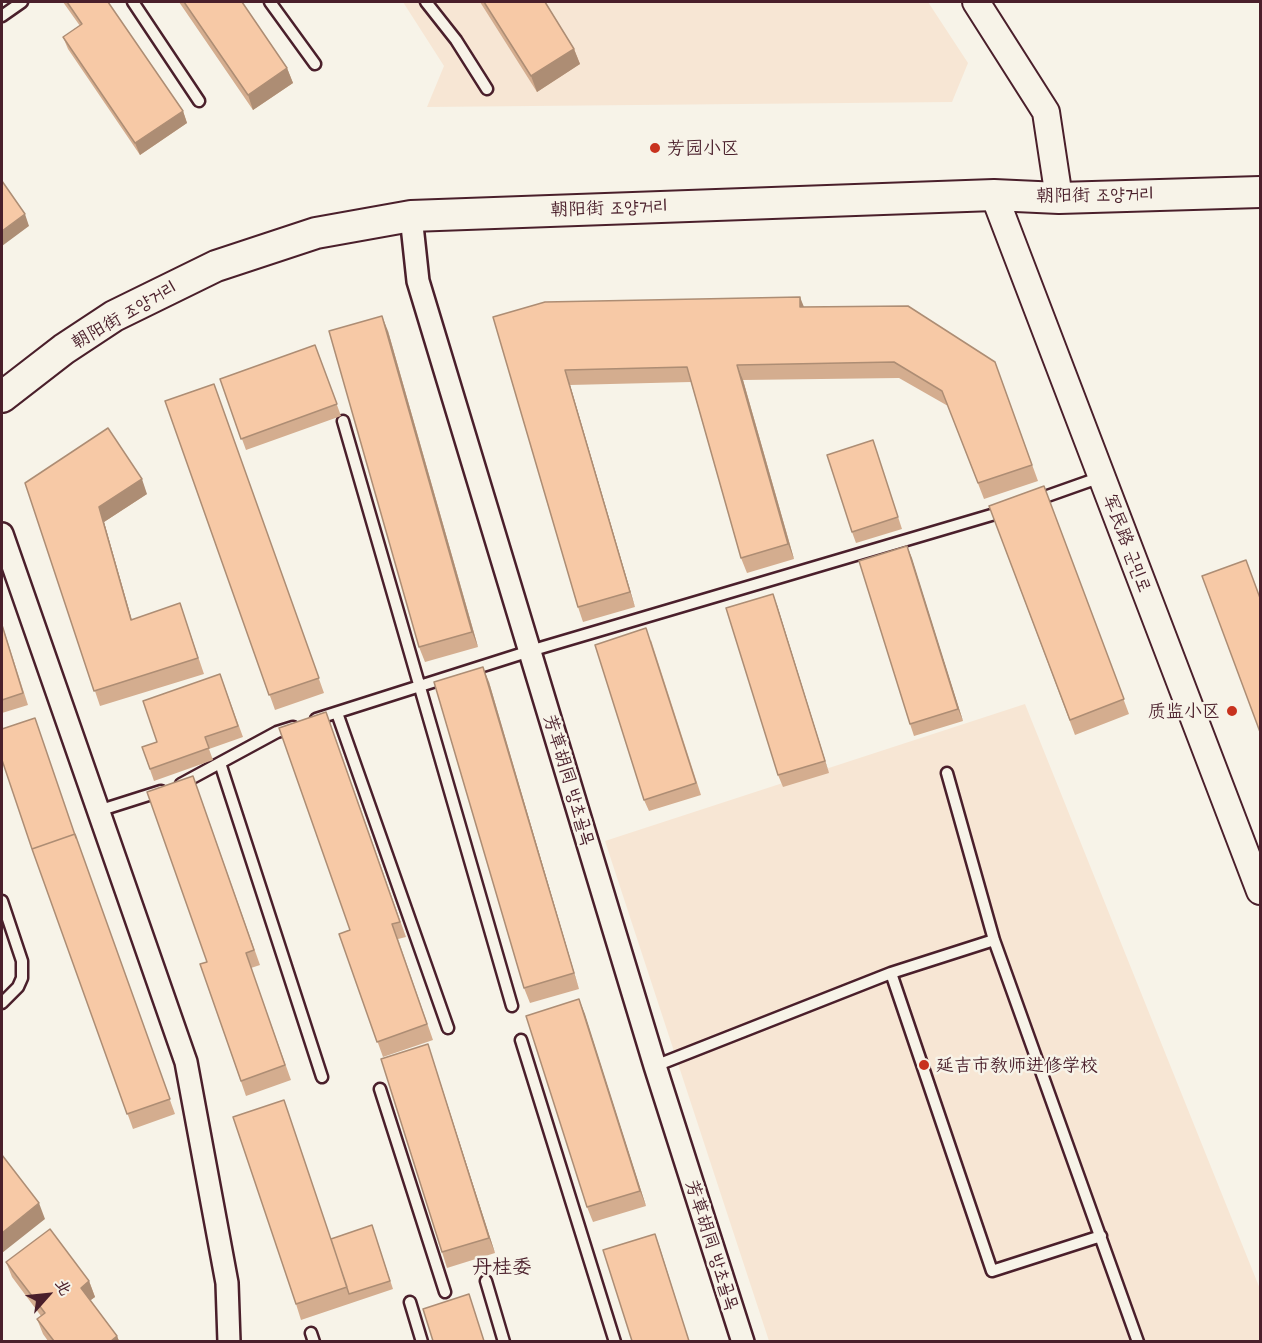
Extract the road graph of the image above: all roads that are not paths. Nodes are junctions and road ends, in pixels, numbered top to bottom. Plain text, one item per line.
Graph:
1 (22, 2) edge
2 (133, 2) edge
3 (270, 2) edge
4 (426, 2) edge
5 (976, 2) edge
6 (2, 16) edge
7 (315, 64) dead end
8 (487, 89) dead end
9 (200, 100) dead end
10 (1260, 192) edge
11 (994, 195) junction
12 (1059, 198) junction
13 (411, 216) junction
14 (2, 397) edge
15 (343, 421) dead end
16 (1101, 477) junction
17 (2, 534) edge
18 (530, 651) junction
19 (420, 686) junction
20 (337, 713) junction
21 (220, 763) junction
22 (947, 773) dead end
23 (98, 811) junction
24 (1260, 891) edge
25 (2, 901) edge
26 (994, 940) junction
27 (891, 973) junction
28 (2, 1003) edge
29 (512, 1006) dead end
30 (448, 1028) dead end
31 (521, 1040) dead end
32 (655, 1066) junction
33 (322, 1077) dead end
34 (380, 1089) edge
35 (1101, 1236) junction
36 (486, 1281) dead end
37 (445, 1292) dead end
38 (410, 1302) dead end
39 (228, 1341) edge
40 (422, 1341) edge
41 (504, 1341) edge
42 (615, 1341) edge
43 (743, 1341) edge
44 (1138, 1341) edge

1 - 6 lane
2 - 9 lane
3 - 7 lane
4 - 8 lane
5 - 12 street
10 - 12 main road, 朝阳街 조양거리
11 - 12 main road, 朝阳街 조양거리
11 - 13 main road, 朝阳街 조양거리
11 - 16 street, 军民路 군민로
13 - 14 main road, 朝阳街 조양거리
13 - 18 street, 芳草胡同 방초골목
15 - 19 lane
16 - 18 lane
16 - 24 street, 军民路 군민로
17 - 23 street
18 - 19 lane
18 - 32 street, 芳草胡同 방초골목
19 - 20 lane
19 - 29 lane
20 - 21 lane
20 - 30 lane
21 - 23 lane
21 - 33 lane
22 - 26 lane
23 - 39 street
25 - 28 lane
26 - 27 lane
26 - 35 lane
27 - 32 lane
27 - 35 lane
31 - 42 lane
32 - 43 street, 芳草胡同 방초골목
34 - 37 lane
35 - 44 lane
36 - 41 lane
38 - 40 lane

